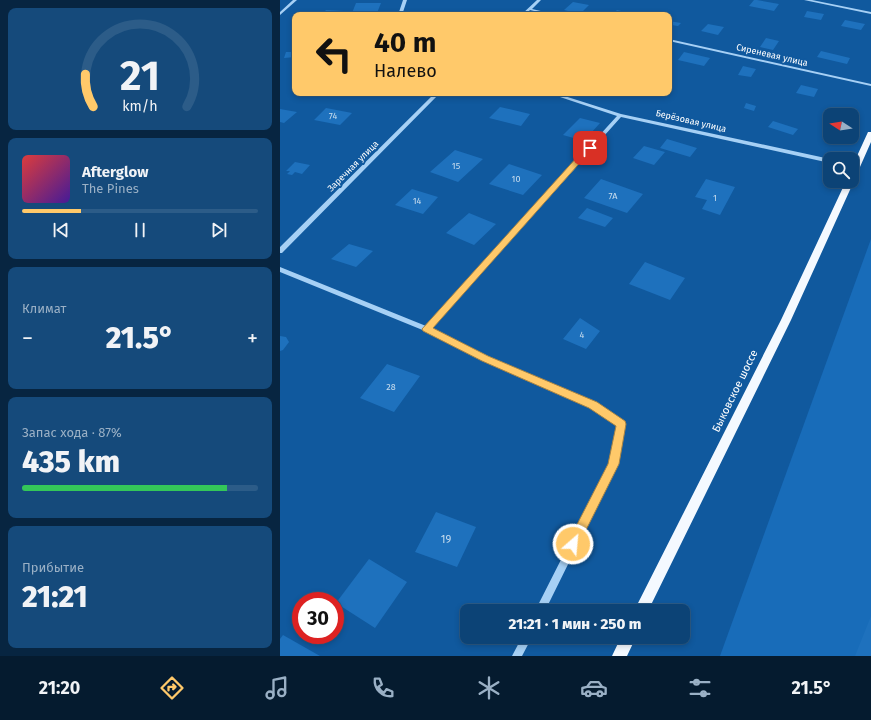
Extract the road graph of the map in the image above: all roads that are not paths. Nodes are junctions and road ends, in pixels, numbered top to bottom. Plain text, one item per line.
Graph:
1 (295, 0) edge
2 (405, 0) edge
3 (539, 0) edge
4 (806, 0) edge
5 (529, 9) junction
6 (401, 12) edge
7 (526, 12) edge
8 (542, 12) edge
9 (871, 13) edge
10 (280, 14) edge
11 (672, 41) edge
12 (871, 85) edge
13 (435, 96) edge
14 (560, 96) edge
15 (620, 115) junction
16 (871, 134) edge
17 (859, 157) edge
18 (823, 159) edge
19 (847, 188) edge
20 (280, 251) edge
21 (280, 269) edge
22 (427, 329) junction
23 (543, 604) edge
24 (645, 604) edge
25 (523, 644) edge
26 (625, 644) edge
27 (517, 656) edge
28 (619, 656) edge

1 - 10 street
2 - 6 street
3 - 5 street
4 - 9 street
5 - 7 street
5 - 8 street
11 - 12 street, Сиреневая улица
13 - 20 street, Заречная улица
14 - 15 street, Берёзовая улица
15 - 18 street, Берёзовая улица
15 - 22 street
16 - 17 main road
19 - 24 main road, Быковское шоссе
21 - 22 street
22 - 23 street
25 - 27 street
26 - 28 main road

